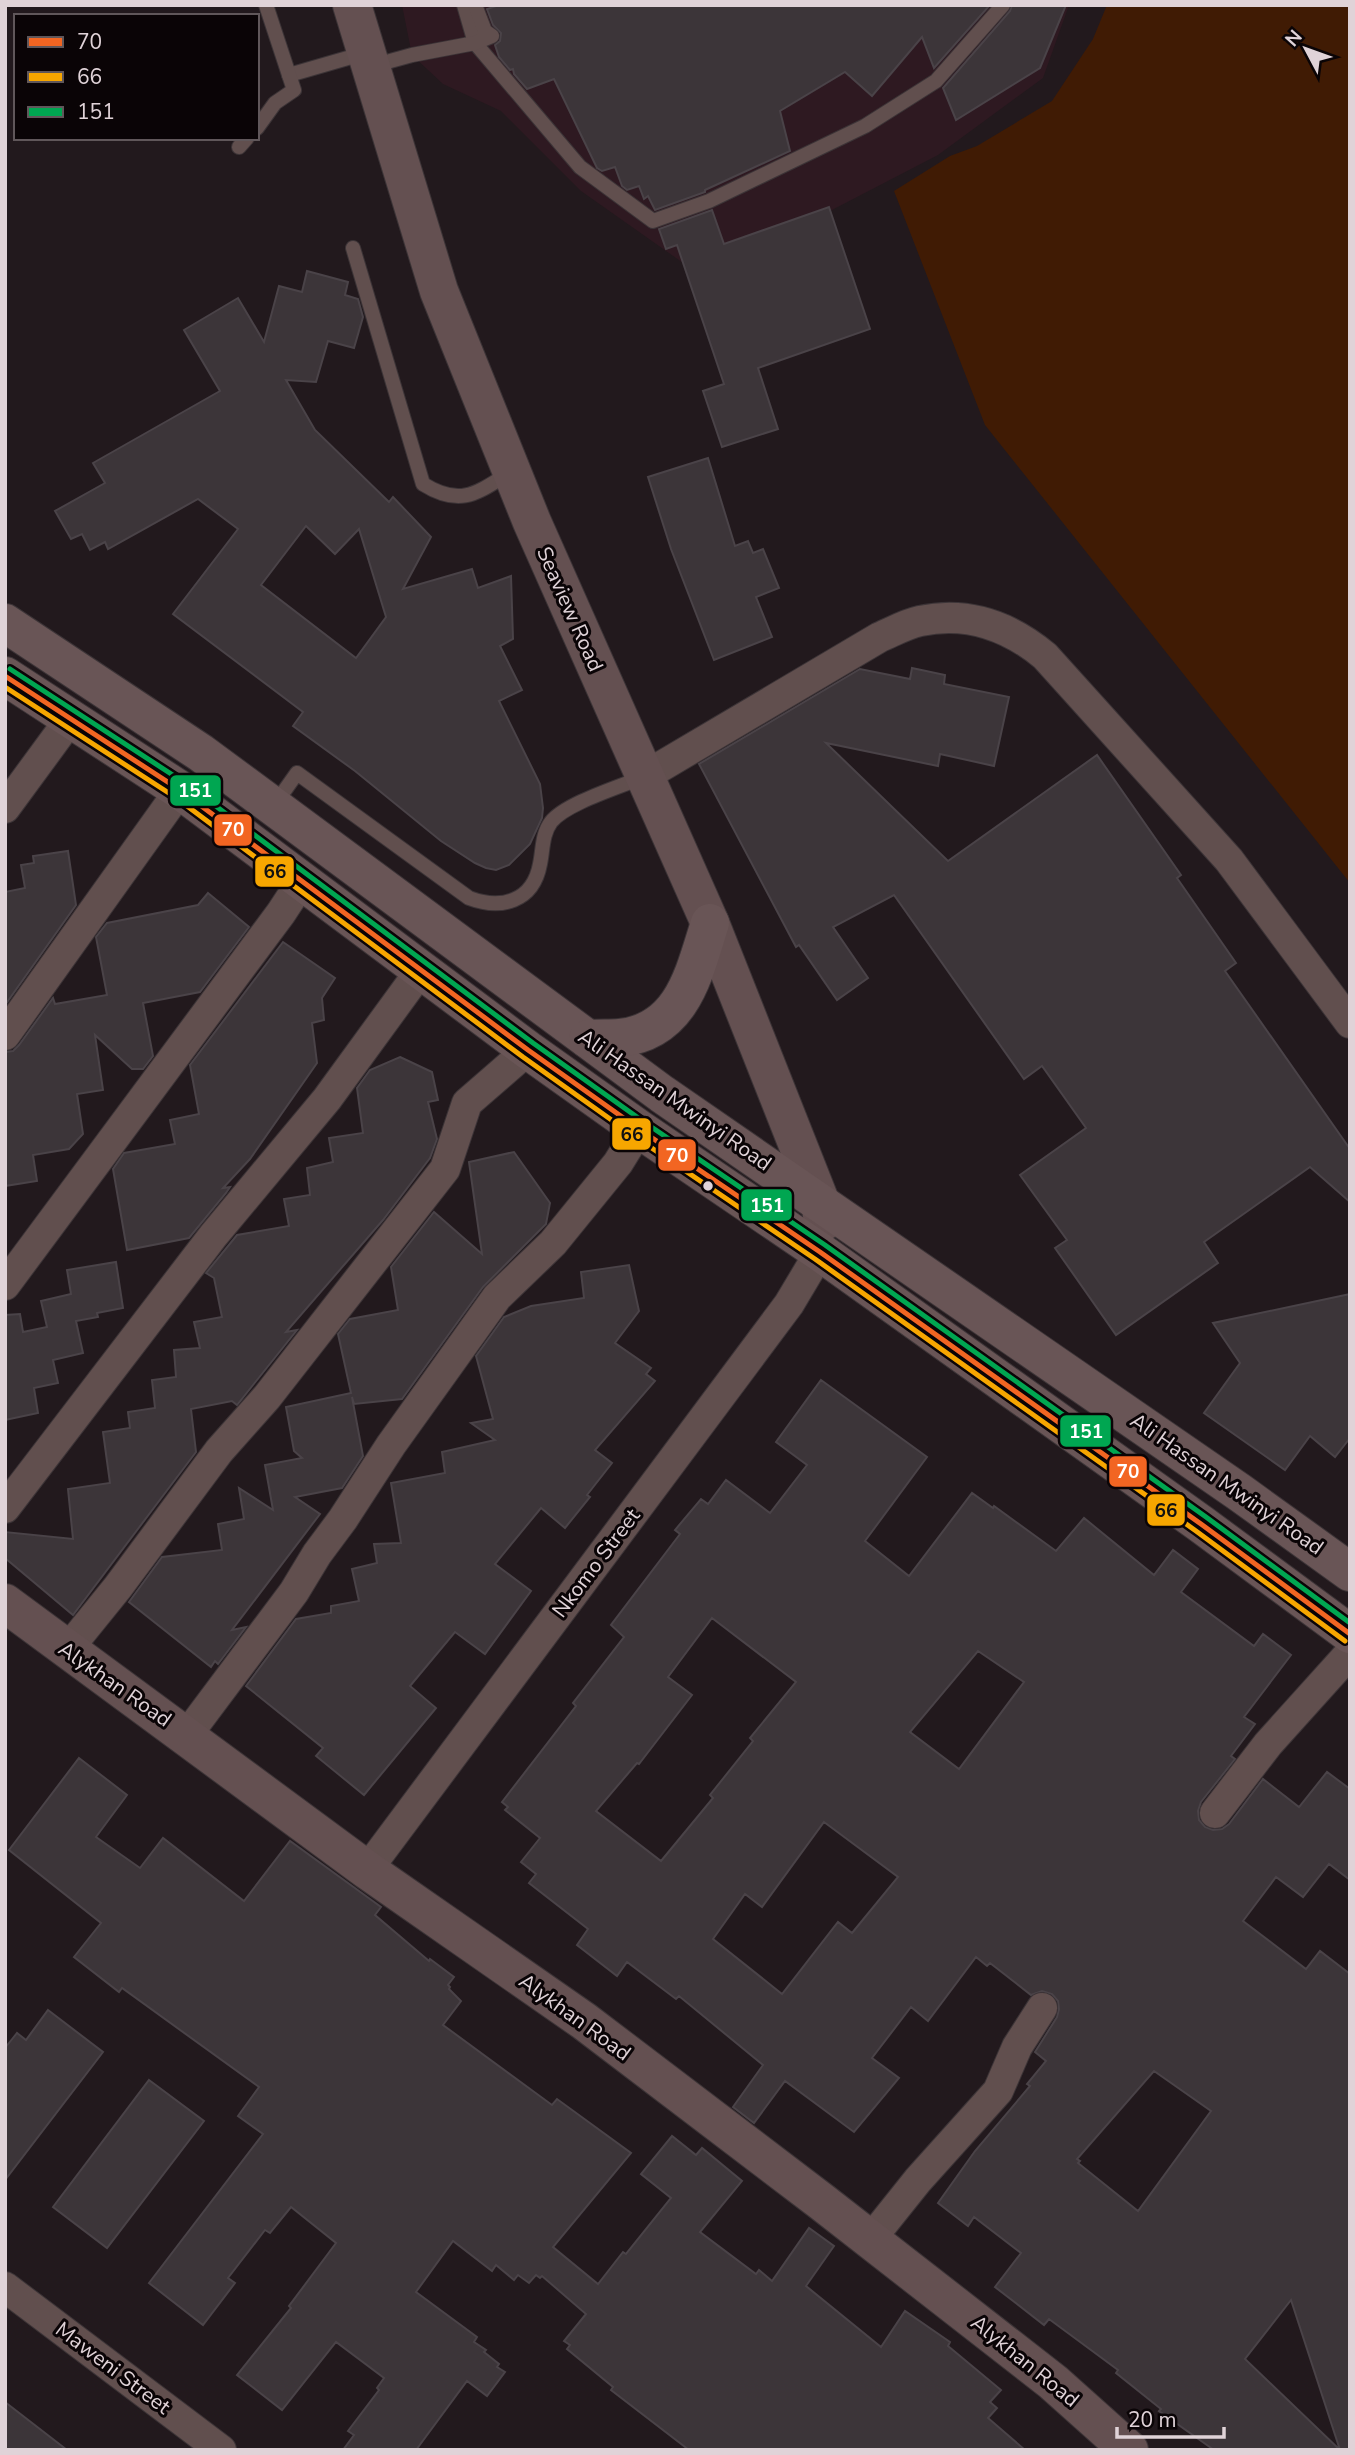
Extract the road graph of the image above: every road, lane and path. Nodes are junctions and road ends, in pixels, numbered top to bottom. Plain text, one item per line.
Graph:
1 (266, 5) edge
2 (352, 5) edge
3 (464, 5) edge
4 (475, 5) edge
5 (1003, 5) edge
6 (475, 43) junction
7 (368, 60) junction
8 (289, 75) junction
9 (259, 125) edge
10 (353, 248) dead end
11 (512, 471) junction
12 (5, 622) edge
13 (5, 677) edge
14 (71, 718) junction
15 (645, 776) junction
16 (180, 790) junction
17 (273, 807) junction
18 (5, 808) edge
19 (302, 881) junction
20 (710, 923) junction
21 (422, 970) junction
22 (1350, 1023) edge
23 (5, 1035) edge
24 (588, 1039) junction
25 (528, 1050) junction
26 (639, 1129) junction
27 (820, 1201) junction
28 (820, 1252) junction
29 (5, 1286) edge
30 (5, 1508) edge
31 (1350, 1572) edge
32 (5, 1603) edge
33 (1350, 1634) edge
34 (67, 1650) junction
35 (1350, 1653) edge
36 (187, 1735) junction
37 (1214, 1813) dead end
38 (367, 1870) junction
39 (1042, 2008) dead end
40 (870, 2239) junction
41 (5, 2287) edge
42 (221, 2450) edge
43 (1129, 2450) edge

1 - 8 lane
2 - 7 street, Seaview Road
3 - 6 lane
4 - 6 lane
5 - 6 lane
6 - 7 lane
7 - 8 lane
7 - 11 street, Seaview Road
8 - 9 lane
10 - 11 lane
11 - 15 street, Seaview Road
12 - 17 highway, Ali Hassan Mwinyi Road
13 - 14 highway, Ali Hassan Mwinyi Road
14 - 16 highway, Ali Hassan Mwinyi Road
14 - 18 street
15 - 17 lane
15 - 20 street, Seaview Road
15 - 22 street
16 - 19 highway, Ali Hassan Mwinyi Road
16 - 23 street
17 - 24 highway, Ali Hassan Mwinyi Road
19 - 21 highway, Ali Hassan Mwinyi Road
19 - 29 street
20 - 24 highway
20 - 27 street, Seaview Road
21 - 25 highway, Ali Hassan Mwinyi Road
21 - 30 street
24 - 27 highway, Ali Hassan Mwinyi Road
25 - 26 highway, Ali Hassan Mwinyi Road
25 - 34 street
26 - 28 highway, Ali Hassan Mwinyi Road
26 - 36 street
27 - 28 street, Seaview Road
27 - 31 highway, Ali Hassan Mwinyi Road
28 - 33 highway, Ali Hassan Mwinyi Road
28 - 38 street, Nkomo Street
32 - 34 street, Alykhan Road
34 - 36 street, Alykhan Road
35 - 37 street
36 - 38 street, Alykhan Road
38 - 40 street, Alykhan Road
39 - 40 street
40 - 43 street, Alykhan Road
41 - 42 street, Maweni Street

